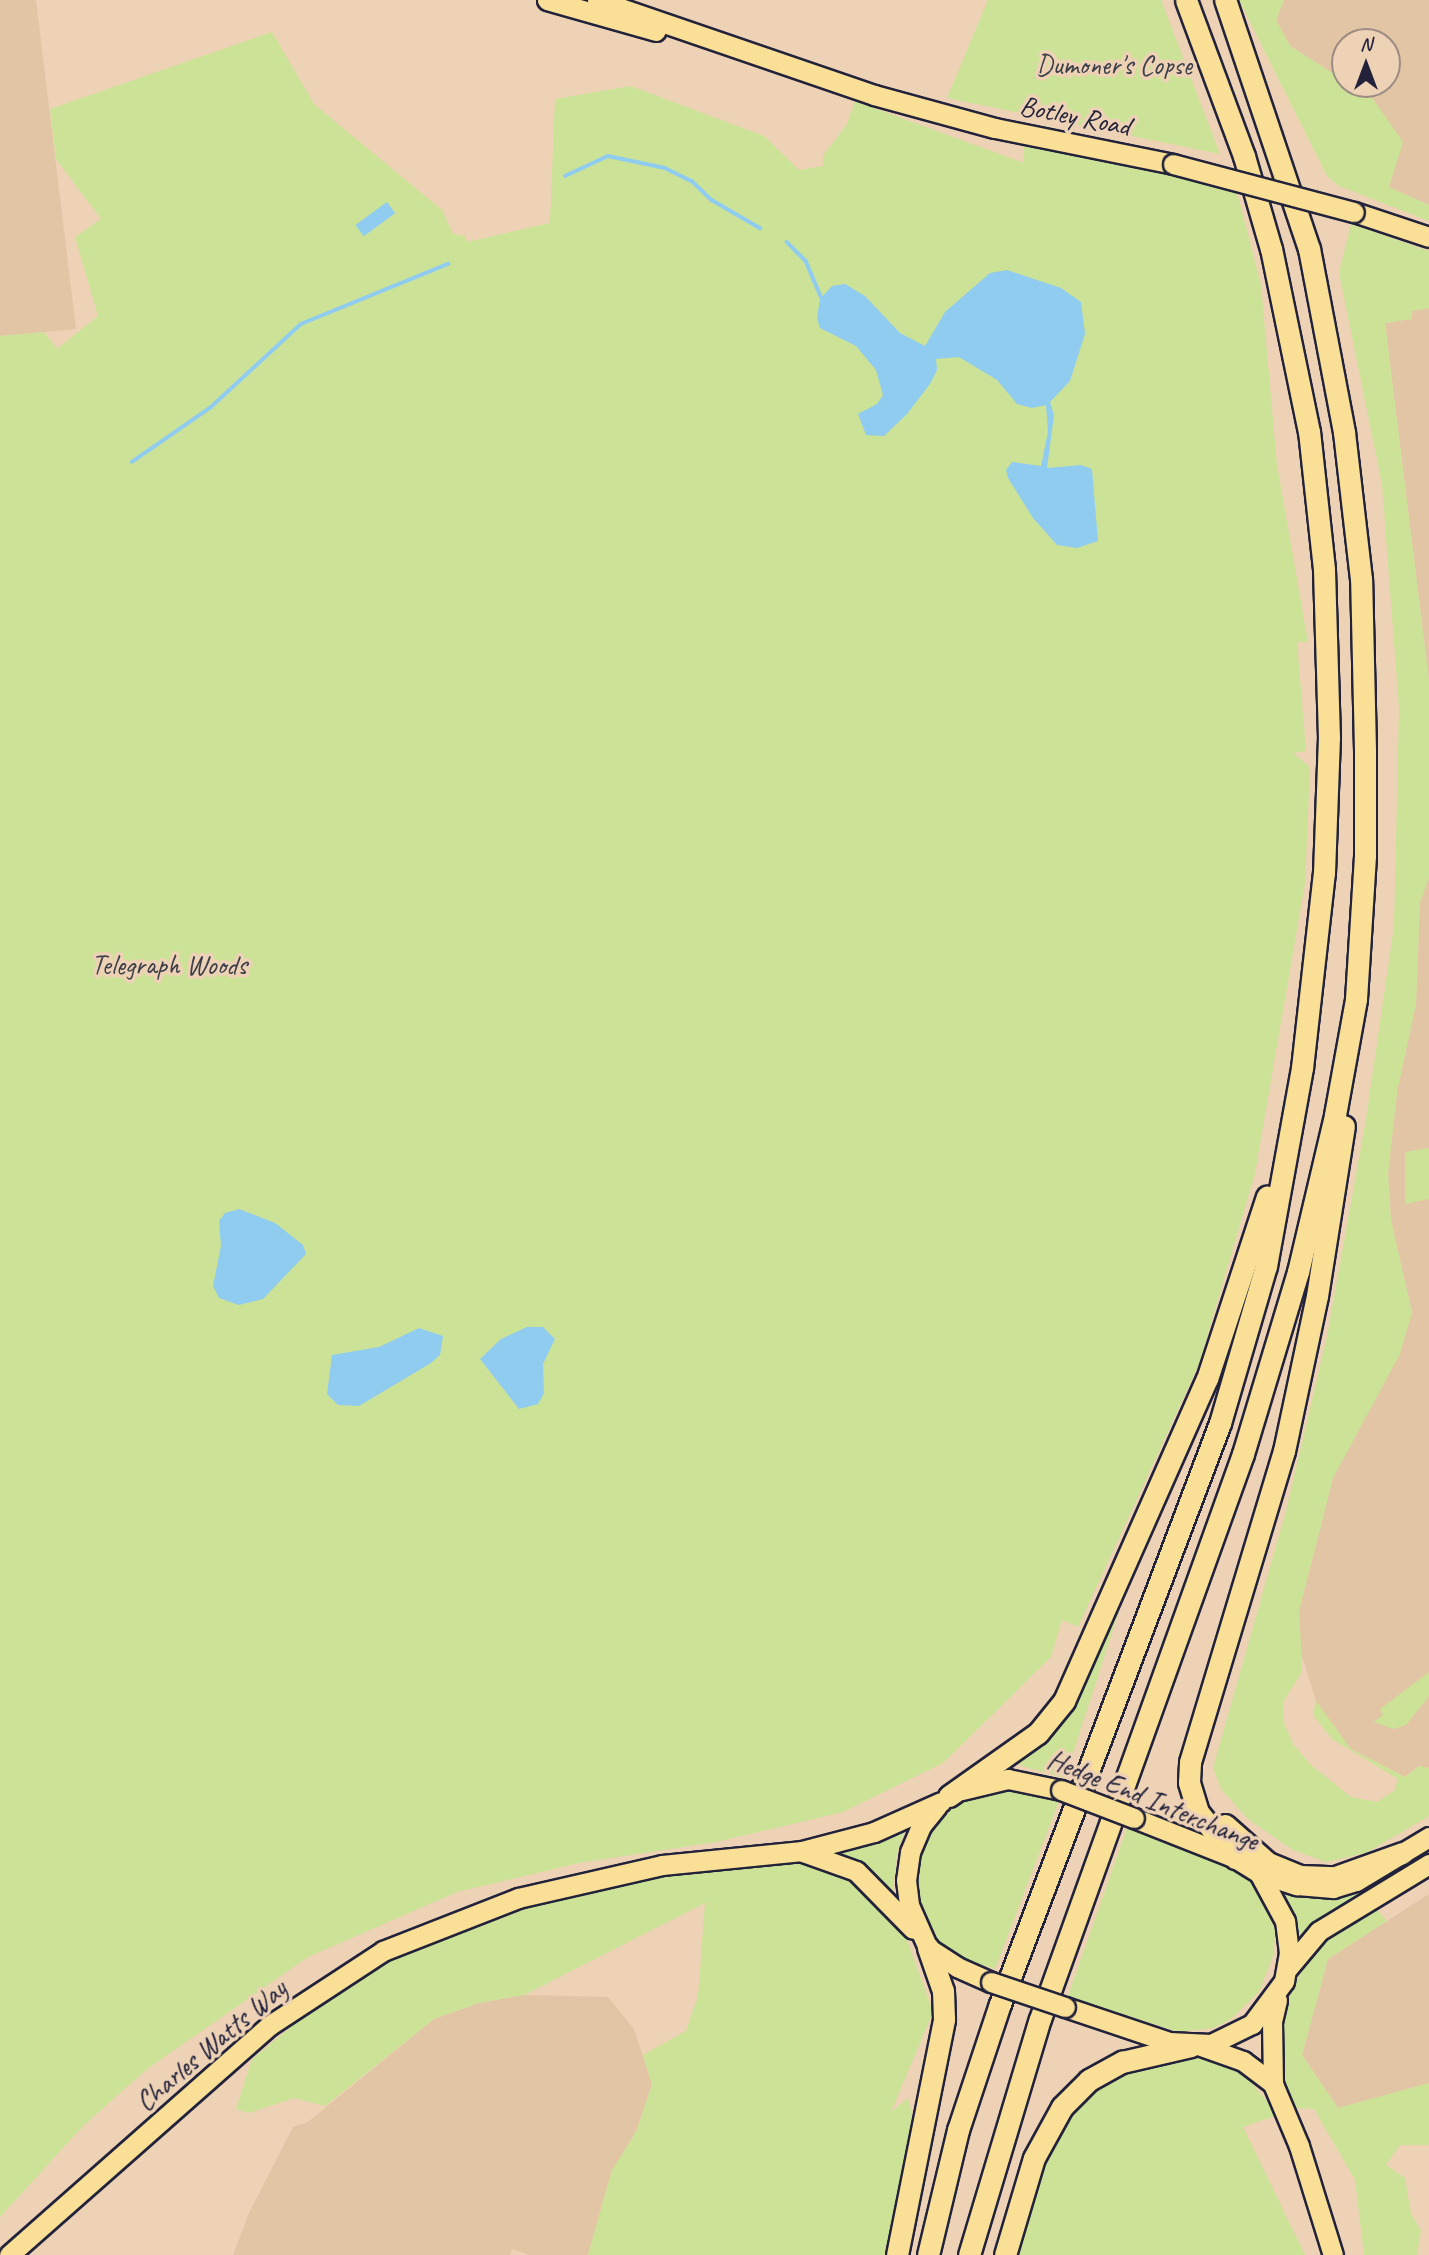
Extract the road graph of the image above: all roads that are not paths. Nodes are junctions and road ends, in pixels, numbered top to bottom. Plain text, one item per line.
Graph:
1 (547, 0) edge
2 (597, 0) edge
3 (1186, 0) edge
4 (1225, 0) edge
5 (712, 41) junction
6 (1429, 237) edge
7 (1356, 999) junction
8 (1302, 1068) junction
9 (1200, 1728) junction
10 (945, 1799) junction
11 (1429, 1838) edge
12 (802, 1851) junction
13 (1402, 1853) junction
14 (1235, 1857) junction
15 (1429, 1864) edge
16 (1259, 1873) junction
17 (924, 1942) junction
18 (1287, 1969) junction
19 (1279, 1993) junction
20 (1195, 2046) junction
21 (1273, 2084) junction
22 (9, 2255) edge
23 (897, 2255) edge
24 (928, 2255) edge
25 (970, 2255) edge
26 (1005, 2255) edge
27 (1333, 2255) edge

1 - 5 main road, Botley Road
2 - 5 main road, Botley Road
3 - 8 highway
4 - 7 highway
5 - 6 main road, Botley Road, bridge
7 - 9 highway
7 - 25 highway
8 - 10 highway
8 - 24 highway
9 - 13 highway
9 - 14 highway
10 - 12 main road, Charles Watts Way
10 - 14 main road, Hedge End Interchange, bridge
10 - 17 main road
11 - 13 main road
12 - 17 main road, Charles Watts Way
12 - 22 main road, Charles Watts Way
13 - 16 main road
14 - 16 main road, Hedge End Interchange
15 - 18 main road
16 - 18 main road, Hedge End Interchange
17 - 20 main road, bridge
17 - 23 highway
18 - 19 main road, Hedge End Interchange
19 - 20 main road, Hedge End Interchange
19 - 21 main road
20 - 21 main road
20 - 26 highway
21 - 27 main road

